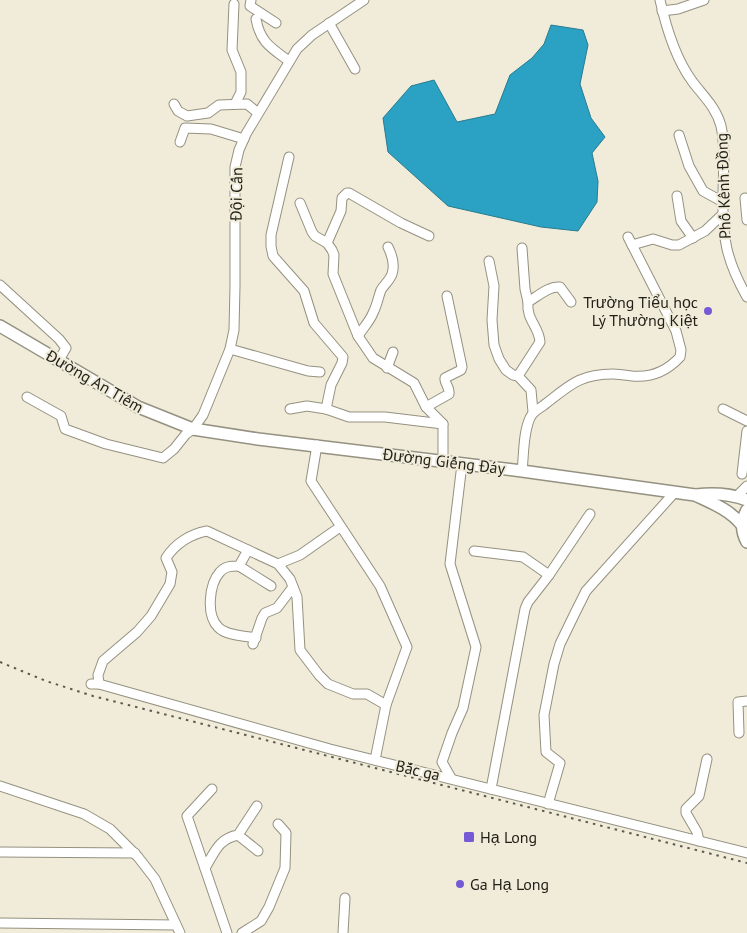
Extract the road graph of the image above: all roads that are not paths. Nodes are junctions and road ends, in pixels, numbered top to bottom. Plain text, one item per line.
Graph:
1 (251, 0) edge
2 (364, 0) edge
3 (660, 0) edge
4 (704, 0) edge
5 (234, 4) dead end
6 (662, 11) junction
7 (256, 19) dead end
8 (276, 23) dead end
9 (329, 23) junction
10 (289, 61) junction
11 (355, 68) dead end
12 (174, 104) dead end
13 (235, 104) junction
14 (258, 113) junction
15 (679, 134) dead end
16 (244, 140) junction
17 (180, 142) dead end
18 (289, 157) dead end
19 (677, 196) dead end
20 (745, 198) dead end
21 (723, 202) junction
22 (300, 204) dead end
23 (723, 214) junction
24 (747, 220) edge
25 (429, 236) dead end
26 (693, 238) junction
27 (326, 242) junction
28 (388, 247) dead end
29 (522, 248) dead end
30 (489, 261) dead end
31 (0, 285) edge
32 (447, 296) dead end
33 (747, 297) edge
34 (528, 302) junction
35 (571, 302) dead end
36 (0, 326) edge
37 (358, 336) junction
38 (230, 349) junction
39 (393, 352) dead end
40 (59, 360) junction
41 (387, 368) junction
42 (320, 372) dead end
43 (518, 376) junction
44 (27, 398) dead end
45 (426, 407) junction
46 (290, 409) dead end
47 (326, 409) junction
48 (723, 409) dead end
49 (533, 412) junction
50 (747, 421) edge
51 (443, 424) junction
52 (194, 429) junction
53 (747, 431) edge
54 (317, 445) junction
55 (443, 462) junction
56 (462, 464) junction
57 (522, 471) junction
58 (742, 474) dead end
59 (747, 486) edge
60 (674, 492) junction
61 (695, 495) junction
62 (744, 497) edge
63 (747, 510) edge
64 (590, 514) dead end
65 (742, 525) junction
66 (340, 527) junction
67 (747, 542) edge
68 (248, 550) junction
69 (474, 551) dead end
70 (278, 564) junction
71 (238, 566) junction
72 (549, 575) junction
73 (271, 586) dead end
74 (293, 587) junction
75 (747, 701) edge
76 (386, 705) junction
77 (739, 733) dead end
78 (707, 759) dead end
79 (375, 760) junction
80 (451, 778) junction
81 (0, 786) edge
82 (212, 789) dead end
83 (491, 790) junction
84 (548, 804) junction
85 (258, 806) dead end
86 (278, 824) dead end
87 (238, 835) junction
88 (699, 842) junction
89 (258, 851) dead end
90 (0, 852) edge
91 (135, 853) junction
92 (747, 853) edge
93 (205, 868) junction
94 (345, 898) dead end
95 (0, 923) edge
96 (178, 929) edge
97 (227, 933) edge
98 (242, 933) edge
99 (343, 933) edge

1 - 8 street
2 - 9 street, Đội Cấn
3 - 6 street, Phố Kênh Đồng
4 - 6 street
5 - 13 street
6 - 21 street, Phố Kênh Đồng
7 - 10 street
9 - 10 street, Đội Cấn
9 - 11 street
10 - 14 street, Đội Cấn
12 - 13 street
13 - 14 street
14 - 16 street, Đội Cấn
15 - 21 street
16 - 17 street
16 - 38 street, Đội Cấn
18 - 47 street
19 - 26 street
20 - 24 street
21 - 23 street, Phố Kênh Đồng
22 - 27 street
23 - 26 street
23 - 33 street, Phố Kênh Đồng
25 - 27 street
26 - 49 street
27 - 37 street
28 - 37 street
29 - 34 street
30 - 43 street
31 - 40 street
32 - 45 street
34 - 35 street
34 - 43 street
36 - 40 main road, Đường An Tiêm
37 - 41 street
38 - 42 street
38 - 52 street, Đội Cấn
39 - 41 street
40 - 52 main road, Đường An Tiêm
41 - 45 street
43 - 49 street
44 - 52 street, Đội Cấn
45 - 51 street
46 - 47 street
47 - 51 street
48 - 50 street
49 - 57 street
51 - 55 street
52 - 54 main road, Đường Giếng Đáy
53 - 58 street
54 - 55 main road, Đường Giếng Đáy
54 - 66 street
55 - 56 main road, Đường Giếng Đáy
56 - 57 main road, Đường Giếng Đáy
56 - 80 street
57 - 60 main road, Đường Giếng Đáy
59 - 62 street
60 - 61 main road, Đường Giếng Đáy
60 - 84 street
61 - 62 main road, Đường Giếng Đáy
61 - 65 main road, Đường Giếng Đáy
63 - 65 main road
64 - 72 street
65 - 67 main road
66 - 70 street
66 - 76 street
68 - 70 street
68 - 71 street
68 - 79 street, Bắc ga
69 - 72 street
70 - 74 street
71 - 73 street
71 - 74 street
72 - 83 street
74 - 76 street
75 - 77 street
76 - 79 street
78 - 88 street
79 - 80 street, Bắc ga
80 - 83 street, Bắc ga
81 - 91 street
82 - 93 street
83 - 84 street, Bắc ga
84 - 88 street, Bắc ga
85 - 87 street
86 - 98 street
87 - 89 street
87 - 93 street
88 - 92 street, Bắc ga
90 - 91 street
91 - 96 street
93 - 97 street
94 - 99 street
95 - 96 street

